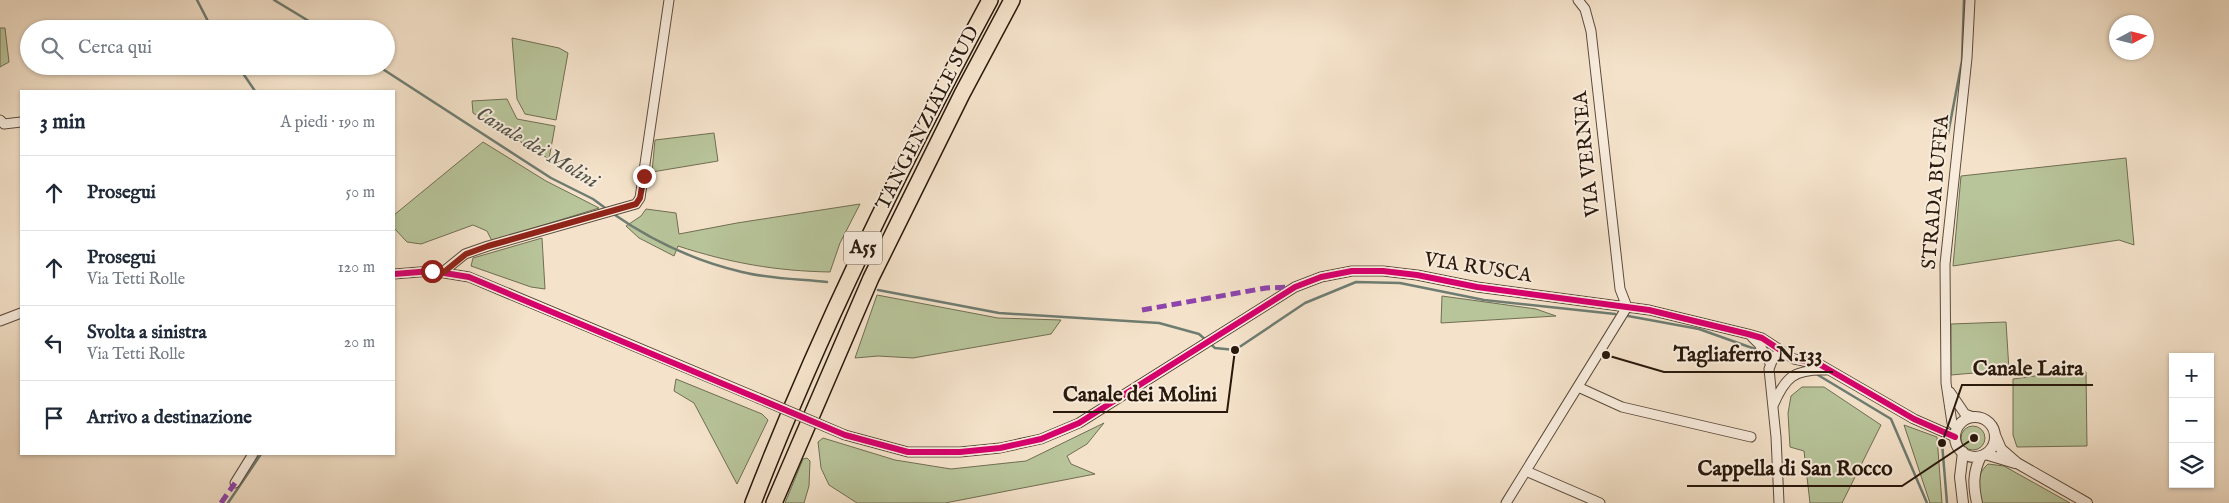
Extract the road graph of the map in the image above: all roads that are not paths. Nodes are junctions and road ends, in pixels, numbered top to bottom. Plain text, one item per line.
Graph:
1 (668, 0) edge
2 (990, 0) edge
3 (1012, 0) edge
4 (1578, 0) edge
5 (1970, 0) edge
6 (0, 120) edge
7 (20, 122) edge
8 (444, 272) junction
9 (395, 274) edge
10 (1627, 307) junction
11 (20, 314) edge
12 (0, 321) edge
13 (1748, 334) junction
14 (1783, 353) junction
15 (1794, 359) junction
16 (1770, 366) junction
17 (1827, 370) junction
18 (1791, 376) junction
19 (1578, 387) junction
20 (1947, 387) junction
21 (1772, 408) junction
22 (1973, 417) junction
23 (1956, 432) junction
24 (1995, 435) junction
25 (1751, 438) dead end
26 (1962, 452) junction
27 (252, 455) edge
28 (1983, 455) junction
29 (2017, 463) junction
30 (1526, 471) junction
31 (235, 483) dead end
32 (753, 503) edge
33 (774, 503) edge
34 (1506, 503) edge
35 (1600, 503) edge
36 (1778, 503) edge
37 (1963, 503) edge
38 (1977, 503) edge
39 (2087, 503) edge

1 - 8 street
2 - 32 highway, TANGENZIALE SUD / A55
3 - 33 highway, TANGENZIALE SUD / A55
4 - 10 street, VIA VERNEA
5 - 20 street, STRADA BUFFA
6 - 7 street
8 - 9 street, VIA RUSCA
8 - 10 street, VIA RUSCA, bridge
10 - 13 street, VIA RUSCA
10 - 19 street
11 - 12 street
13 - 14 street, VIA RUSCA
13 - 16 street
14 - 15 street
14 - 16 street
15 - 17 street
15 - 18 street
16 - 18 street
16 - 21 street
17 - 18 street
17 - 23 street
18 - 21 street
19 - 25 street
19 - 30 street
20 - 22 street
20 - 23 street, STRADA BUFFA
21 - 36 street
22 - 23 street
22 - 24 street
23 - 26 street
24 - 28 street
24 - 29 street
26 - 28 street
26 - 37 street
27 - 31 street
28 - 29 street
28 - 38 street
29 - 39 street
30 - 34 street
30 - 35 street

